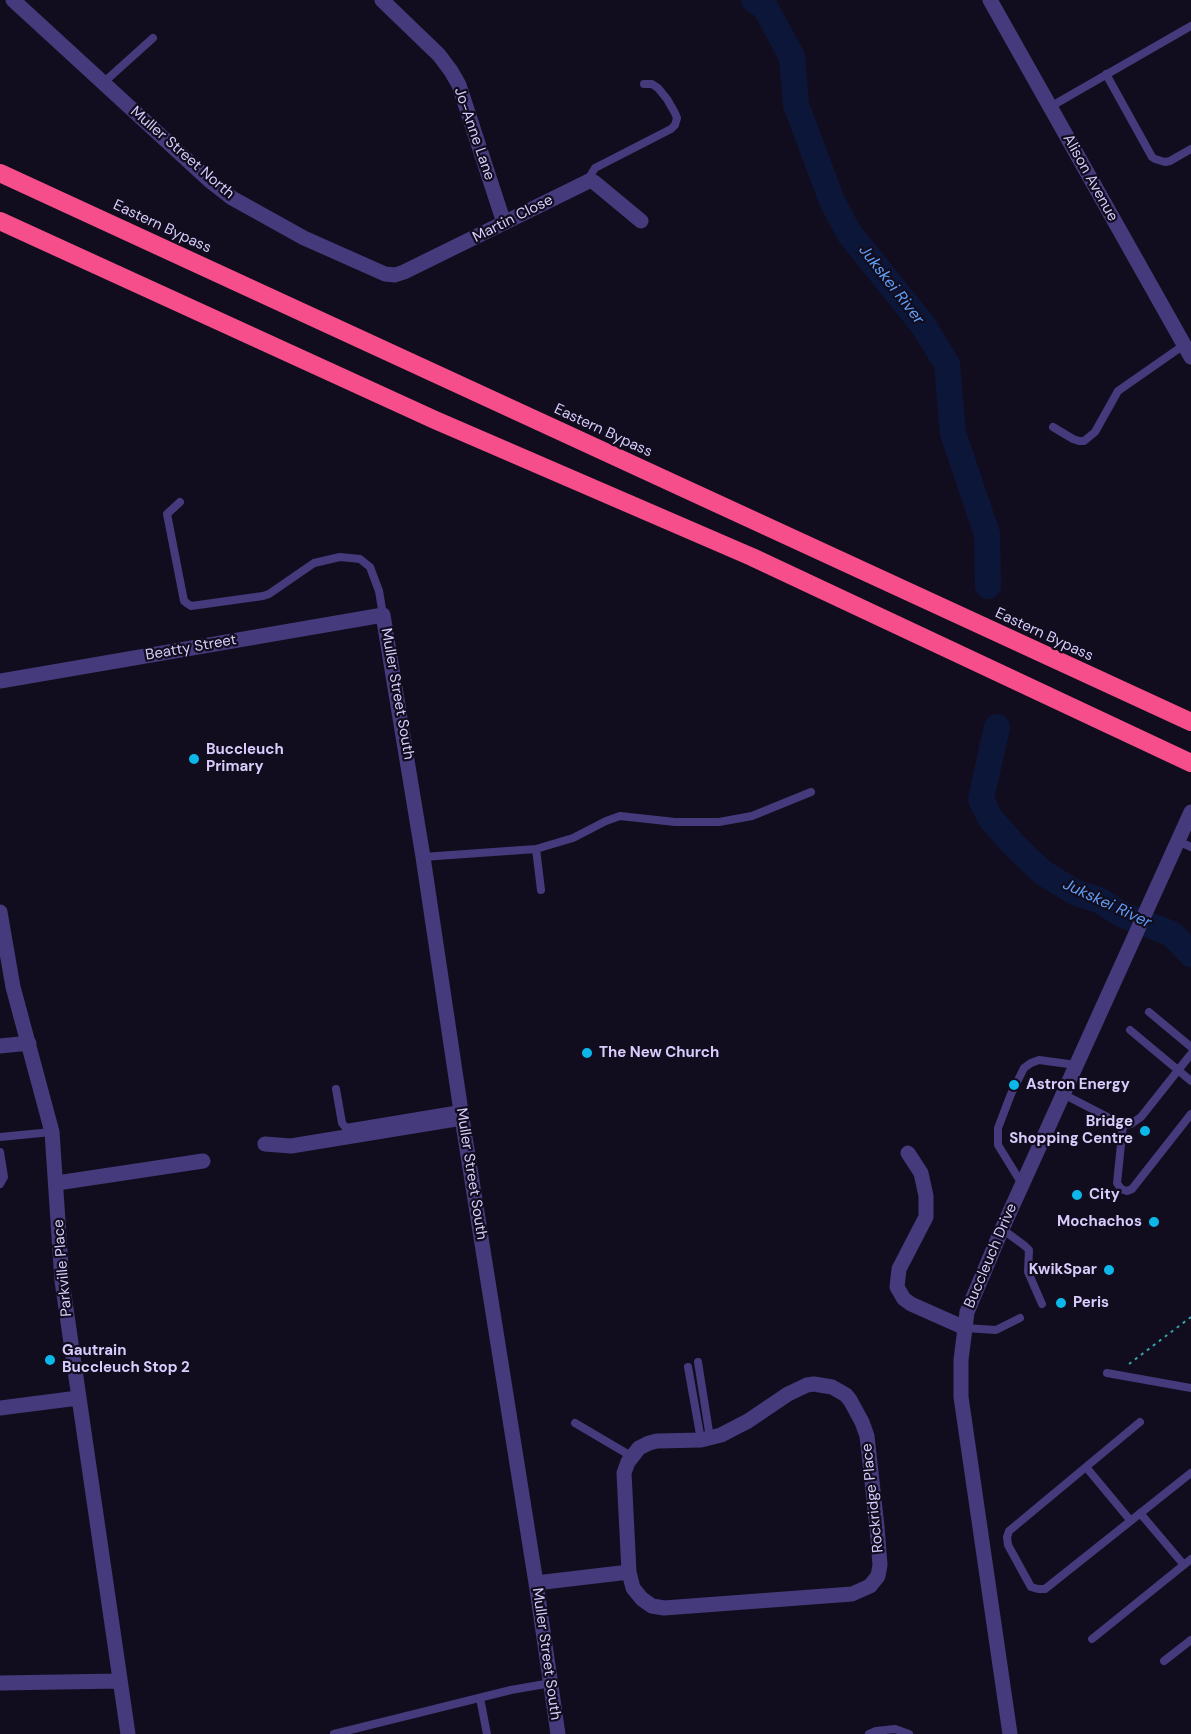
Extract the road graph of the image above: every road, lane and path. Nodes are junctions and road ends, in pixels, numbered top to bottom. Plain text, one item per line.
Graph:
1 (382, 0) edge
2 (990, 0) edge
3 (21, 5) edge
4 (1191, 26) edge
5 (153, 38) dead end
6 (1106, 74) junction
7 (103, 83) junction
8 (644, 84) dead end
9 (1050, 107) junction
10 (1191, 149) edge
11 (0, 172) edge
12 (589, 181) junction
13 (0, 221) edge
14 (641, 221) dead end
15 (504, 223) junction
16 (375, 271) joint
17 (1188, 351) edge
18 (1053, 427) dead end
19 (180, 502) dead end
20 (383, 615) junction
21 (0, 681) edge
22 (1185, 719) edge
23 (1191, 763) edge
24 (811, 792) dead end
25 (1191, 812) edge
26 (1184, 844) edge
27 (537, 849) junction
28 (423, 857) junction
29 (541, 890) dead end
30 (0, 912) edge
31 (1149, 1012) dead end
32 (1130, 1030) dead end
33 (29, 1043) junction
34 (0, 1046) edge
35 (1191, 1047) edge
36 (1191, 1054) edge
37 (1076, 1065) junction
38 (1178, 1071) junction
39 (1191, 1081) edge
40 (336, 1089) dead end
41 (1063, 1094) junction
42 (461, 1113) junction
43 (1191, 1114) edge
44 (1123, 1125) junction
45 (52, 1132) junction
46 (0, 1137) edge
47 (265, 1144) dead end
48 (0, 1152) edge
49 (908, 1153) dead end
50 (203, 1161) dead end
51 (57, 1183) junction
52 (0, 1184) edge
53 (1022, 1184) junction
54 (1002, 1229) junction
55 (1042, 1304) dead end
56 (1191, 1317) edge
57 (1020, 1318) dead end
58 (965, 1328) junction
59 (698, 1362) dead end
60 (688, 1367) dead end
61 (1111, 1374) joint
62 (1191, 1388) edge
63 (78, 1398) junction
64 (0, 1408) edge
65 (1140, 1422) dead end
66 (575, 1423) dead end
67 (706, 1439) junction
68 (632, 1456) junction
69 (1086, 1467) junction
70 (1191, 1473) edge
71 (1140, 1513) junction
72 (1130, 1520) junction
73 (1187, 1562) edge
74 (629, 1572) junction
75 (536, 1583) junction
76 (1092, 1638) dead end
77 (1191, 1640) edge
78 (1164, 1661) dead end
79 (120, 1681) junction
80 (0, 1683) edge
81 (550, 1683) junction
82 (480, 1698) junction
83 (128, 1734) edge
84 (334, 1734) edge
85 (488, 1734) edge
86 (558, 1734) edge
87 (869, 1734) edge
88 (909, 1734) edge
89 (1010, 1734) edge

1 - 15 street, Jo-Anne Lane
2 - 9 street, Alison Avenue
3 - 7 street, Muller Street North
4 - 6 lane
5 - 7 lane
6 - 9 lane
6 - 10 lane
7 - 16 street, Muller Street North
8 - 12 lane
9 - 17 street, Alison Avenue
11 - 22 highway, Eastern Bypass
12 - 14 street
12 - 15 street, Martin Close
13 - 23 highway
15 - 16 street, Martin Close
17 - 18 lane
19 - 20 lane
20 - 21 street, Beatty Street
20 - 28 street, Muller Street South
24 - 27 lane
25 - 26 street, Buccleuch Drive
26 - 37 street, Buccleuch Drive
27 - 28 lane
27 - 29 lane
28 - 42 street, Muller Street South
30 - 33 street, Parkville Place
31 - 35 lane
32 - 38 lane
33 - 34 street
33 - 45 street, Parkville Place
36 - 38 lane
37 - 41 street, Buccleuch Drive
37 - 53 lane
38 - 39 lane
38 - 44 lane
40 - 42 lane
41 - 44 lane
41 - 53 street, Buccleuch Drive
42 - 47 street
42 - 75 street, Muller Street South
43 - 44 lane
45 - 46 lane
45 - 51 street, Parkville Place
48 - 52 lane
49 - 58 street
50 - 51 street
51 - 63 street, Parkville Place
53 - 54 street, Buccleuch Drive
54 - 55 lane
54 - 58 street, Buccleuch Drive
56 - 61 path
57 - 58 lane
58 - 89 street, Buccleuch Drive
59 - 67 lane
60 - 67 lane
61 - 62 lane
63 - 64 street
63 - 79 street, Parkville Place
65 - 69 lane
66 - 68 lane
67 - 68 street, Rockridge Place
67 - 74 street, Rockridge Place
68 - 74 street, Rockridge Place
69 - 72 lane
69 - 72 lane
70 - 71 lane
71 - 72 lane
71 - 73 lane
73 - 76 lane
74 - 75 street
75 - 81 street, Muller Street South
77 - 78 lane
79 - 80 street
79 - 83 street, Parkville Place
81 - 82 lane
81 - 86 street, Muller Street South
82 - 84 lane
82 - 85 lane
87 - 88 lane

